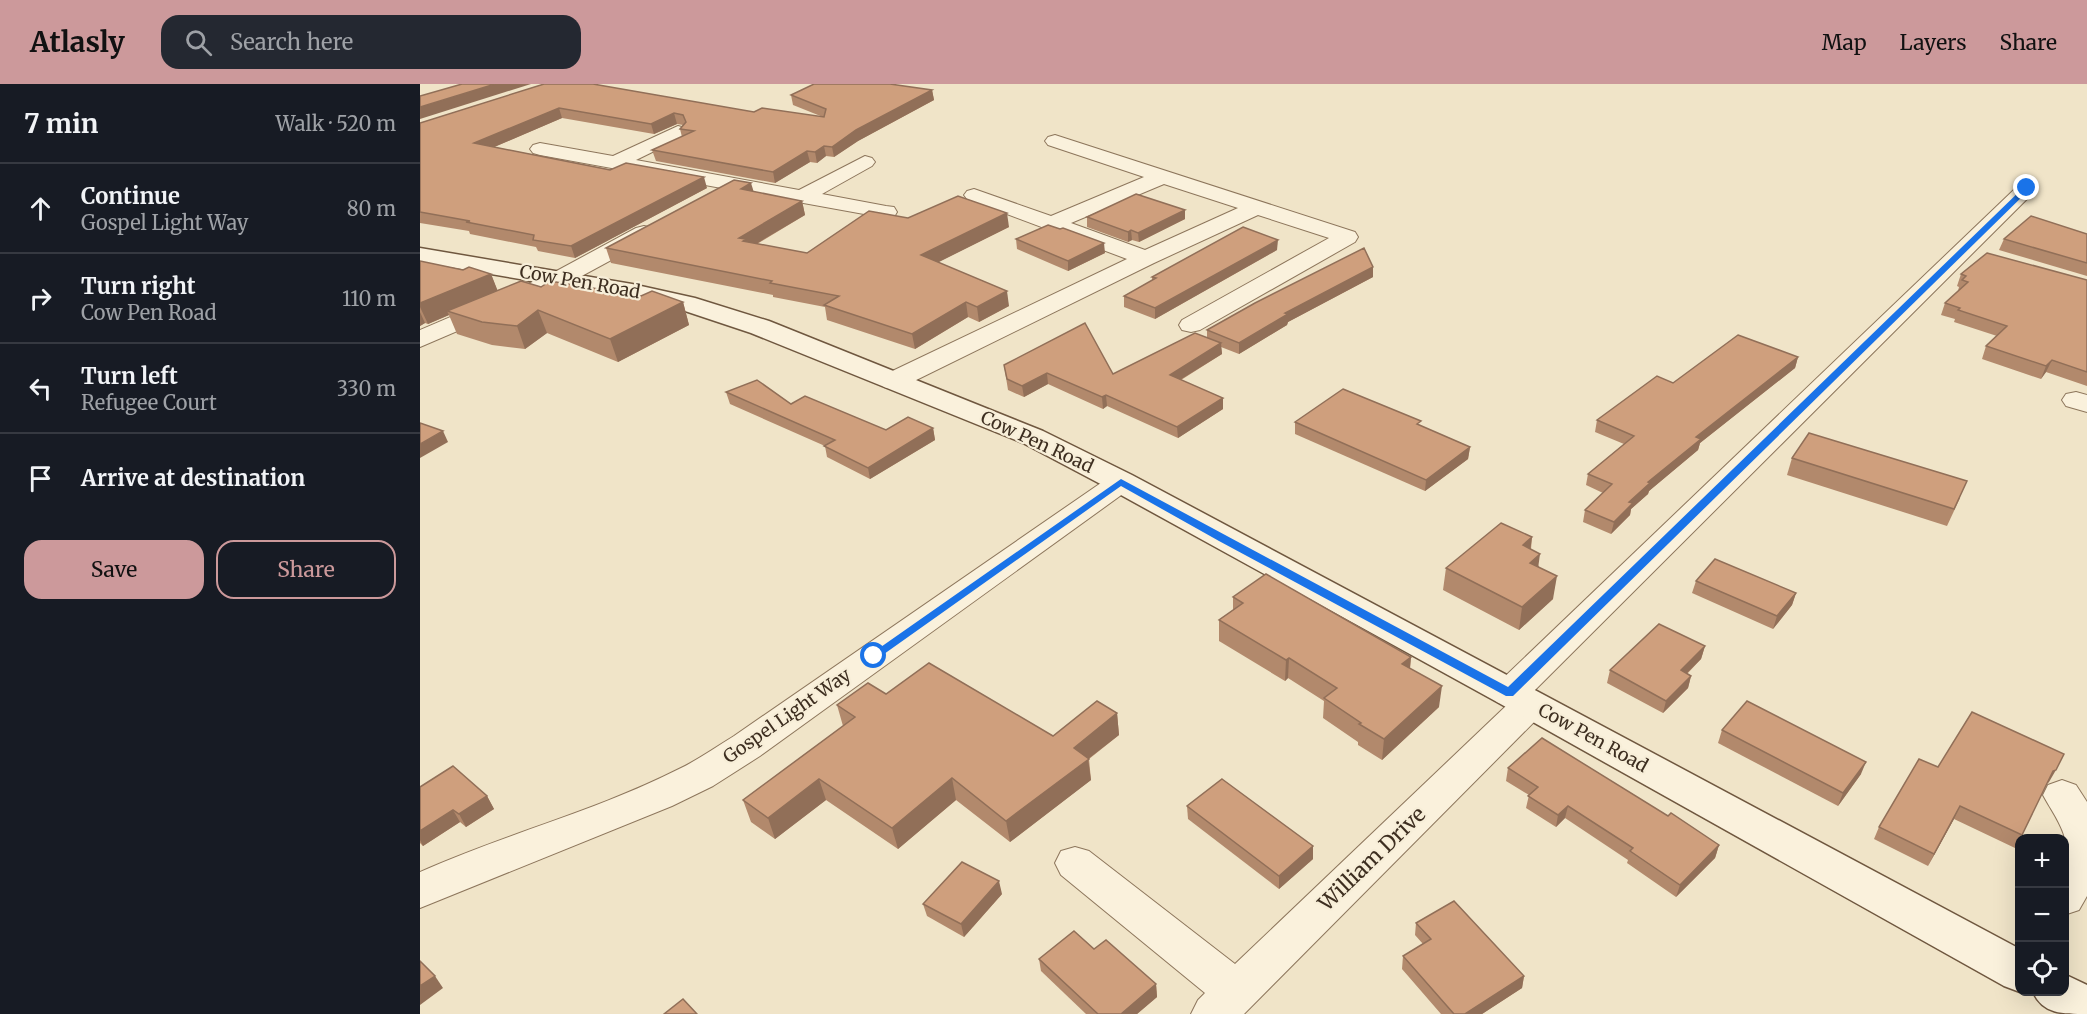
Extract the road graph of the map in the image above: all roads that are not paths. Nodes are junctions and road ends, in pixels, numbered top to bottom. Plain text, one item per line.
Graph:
1 (678, 132) edge
2 (1055, 141) dead end
3 (540, 149) dead end
4 (865, 162) dead end
5 (615, 163) junction
6 (1162, 177) junction
7 (734, 184) junction
8 (2027, 188) dead end
9 (974, 195) dead end
10 (801, 196) junction
11 (703, 201) edge
12 (1256, 208) junction
13 (886, 212) edge
14 (662, 223) edge
15 (1052, 223) junction
16 (420, 255) edge
17 (1146, 258) junction
18 (559, 279) junction
19 (1009, 295) dead end
20 (1042, 308) junction
21 (1191, 326) dead end
22 (420, 339) edge
23 (893, 381) junction
24 (1121, 482) junction
25 (1520, 699) junction
26 (2062, 795) dead end
27 (2087, 858) edge
28 (1075, 863) dead end
29 (2069, 889) edge
30 (420, 891) edge
31 (2015, 970) edge
32 (2064, 996) edge
33 (1225, 1003) edge
34 (2087, 1008) edge

1 - 5 street
2 - 6 street
3 - 5 street
4 - 10 street
5 - 7 street
6 - 12 street
6 - 15 street
7 - 10 street
7 - 11 street
8 - 25 street, William Drive
9 - 15 street
10 - 13 street
12 - 17 street
12 - 21 street
14 - 18 street
15 - 17 street
16 - 18 main road, Cow Pen Road
17 - 20 street
18 - 22 street
18 - 23 main road, Cow Pen Road
19 - 20 street
20 - 23 street
23 - 24 main road, Cow Pen Road
24 - 25 main road, Cow Pen Road
24 - 30 street, Gospel Light Way
25 - 31 main road, Cow Pen Road
25 - 33 street, William Drive
26 - 27 street
27 - 29 street
28 - 33 street
32 - 34 main road

